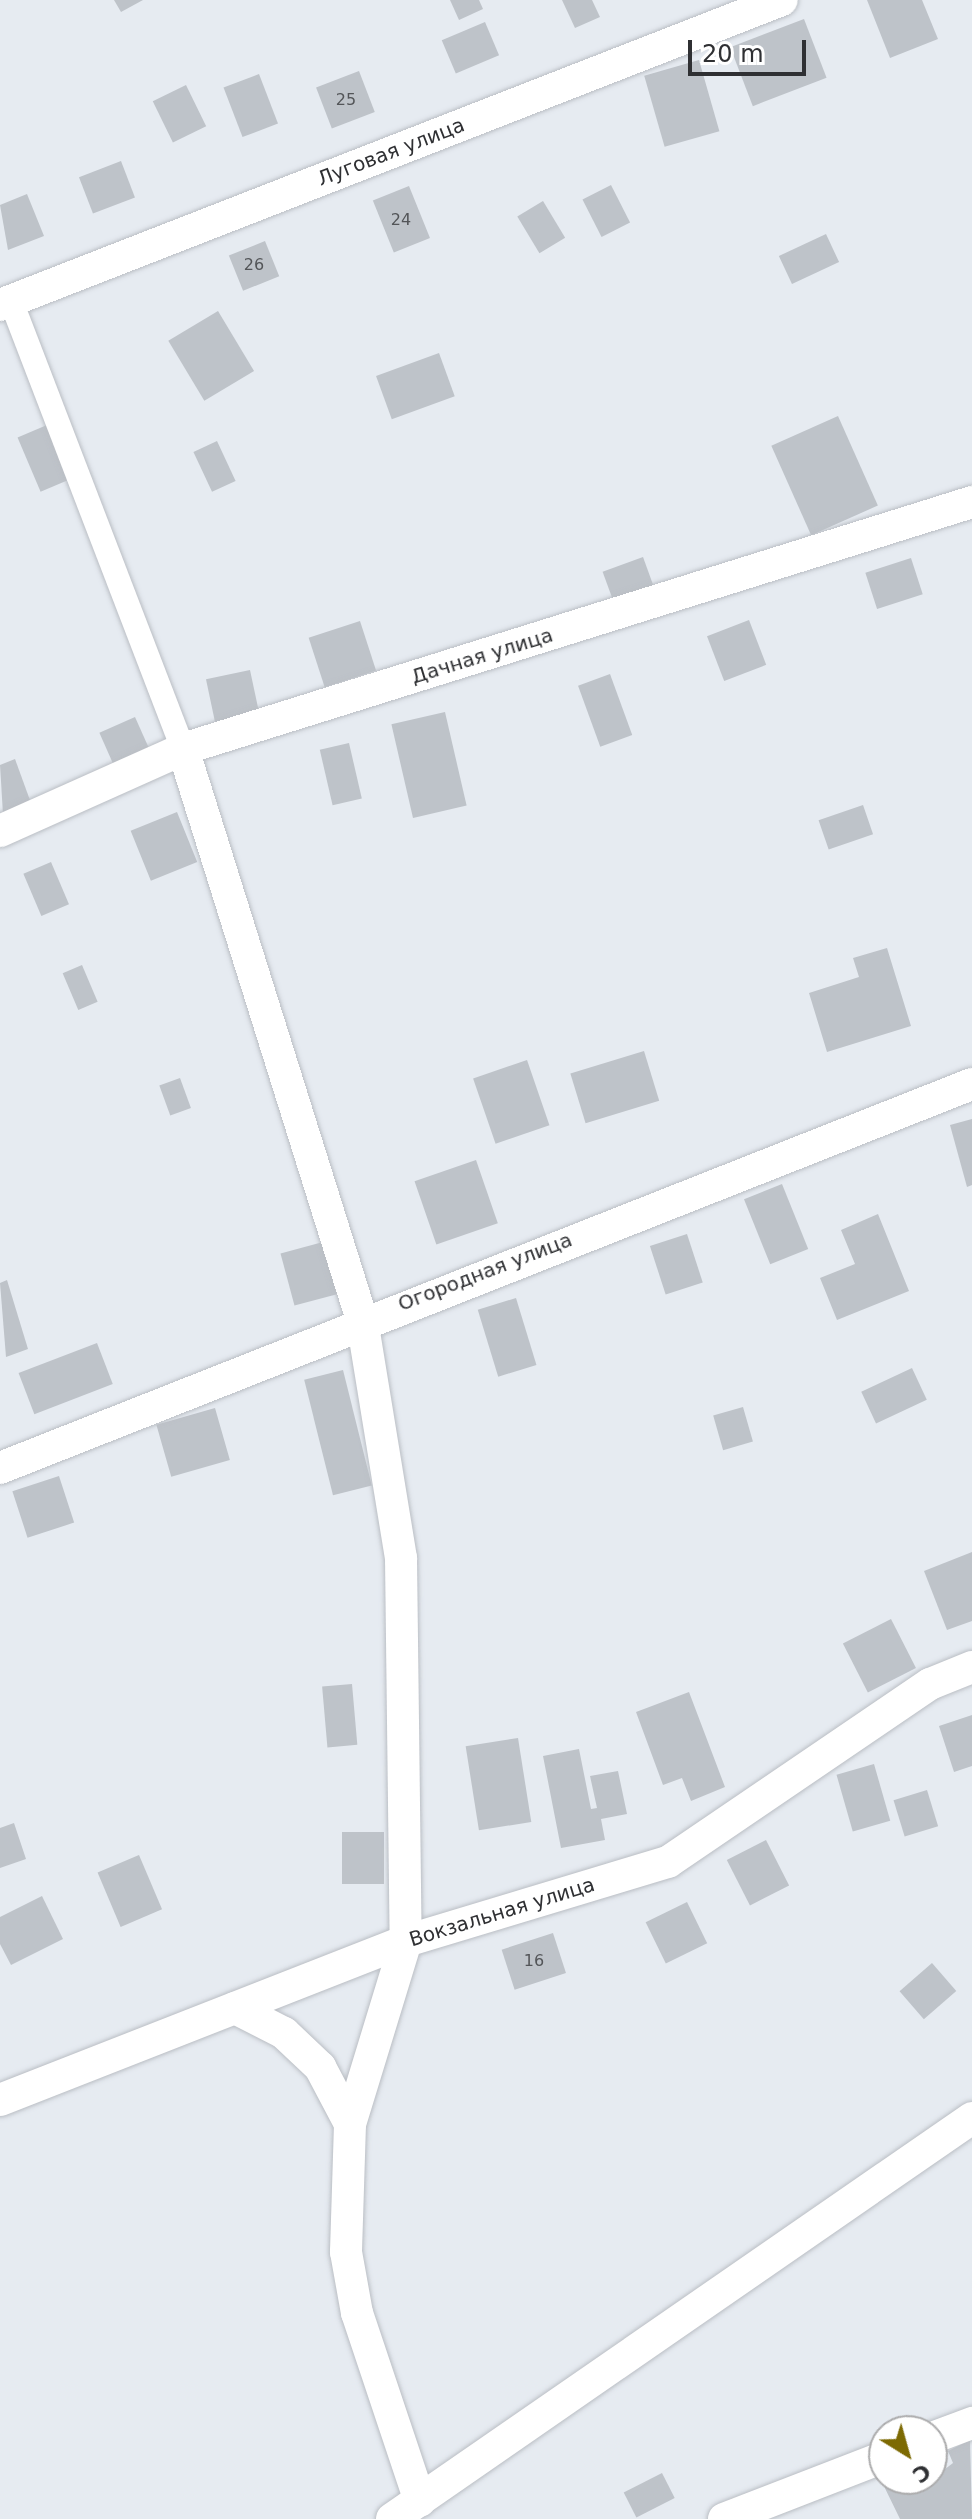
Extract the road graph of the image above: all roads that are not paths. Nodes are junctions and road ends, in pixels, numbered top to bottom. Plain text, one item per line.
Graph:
1 (782, 0) edge
2 (4, 296) edge
3 (972, 502) edge
4 (183, 749) junction
5 (0, 831) edge
6 (972, 1084) edge
7 (362, 1320) junction
8 (0, 1468) edge
9 (972, 1667) edge
10 (406, 1941) junction
11 (235, 2008) junction
12 (0, 2100) edge
13 (972, 2118) edge
14 (350, 2124) junction
15 (972, 2423) edge
16 (948, 2432) edge
17 (868, 2463) edge
18 (420, 2501) junction
19 (392, 2519) edge
20 (724, 2519) edge

1 - 2 street, Луговая улица
2 - 4 street
3 - 4 street, Дачная улица
4 - 5 street, Дачная улица
4 - 7 street
6 - 7 street, Огородная улица
7 - 8 street, Огородная улица
7 - 10 street
9 - 10 street, Вокзальная улица
10 - 11 street, Вокзальная улица
10 - 14 street
11 - 12 street, Вокзальная улица
11 - 14 street
13 - 18 street
14 - 18 street
15 - 16 street
17 - 20 street
18 - 19 street

